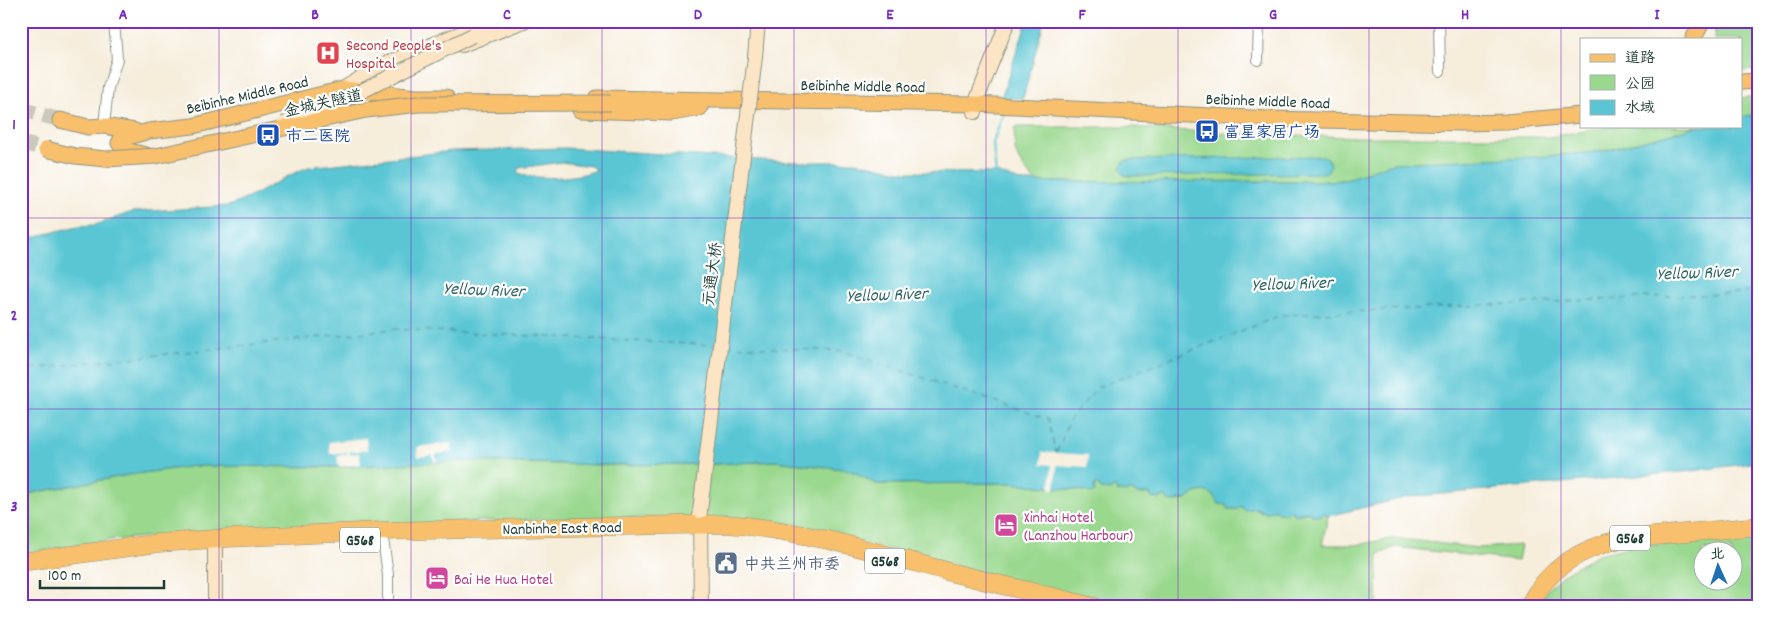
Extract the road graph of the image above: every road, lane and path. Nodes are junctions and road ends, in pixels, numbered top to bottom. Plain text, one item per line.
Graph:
1 (114, 21) edge
2 (491, 21) edge
3 (506, 21) edge
4 (524, 21) edge
5 (758, 21) edge
6 (1008, 21) edge
7 (1259, 21) edge
8 (1439, 21) edge
9 (1703, 21) edge
10 (1711, 21) edge
11 (1694, 38) edge
12 (1704, 38) edge
13 (1258, 60) dead end
14 (1440, 72) dead end
15 (1759, 81) edge
16 (1742, 82) edge
17 (343, 90) junction
18 (1759, 90) edge
19 (367, 91) junction
20 (1742, 91) edge
21 (700, 108) junction
22 (975, 108) junction
23 (1016, 110) junction
24 (339, 114) junction
25 (1580, 115) edge
26 (60, 120) tunnel mouth
27 (1580, 124) edge
28 (104, 126) junction
29 (270, 130) junction
30 (149, 131) junction
31 (46, 149) tunnel mouth
32 (700, 522) junction
33 (1759, 526) edge
34 (383, 539) junction
35 (215, 546) junction
36 (21, 562) edge
37 (21, 570) edge
38 (1071, 605) edge
39 (215, 607) edge
40 (388, 607) edge
41 (702, 607) edge
42 (1094, 607) edge
43 (1528, 607) edge

1 - 28 street
2 - 17 main road
3 - 29 main road, bridge
4 - 19 main road
5 - 32 main road, 元通大桥, bridge
6 - 22 main road
7 - 13 street
8 - 14 street
9 - 11 main road
10 - 12 main road
15 - 16 main road
17 - 19 main road, Beibinhe Middle Road
17 - 24 main road
17 - 30 main road, Beibinhe Middle Road
18 - 20 main road
19 - 22 main road, Beibinhe Middle Road
19 - 24 main road
21 - 22 main road, Beibinhe Middle Road
21 - 24 main road
21 - 29 main road, 金城关隧道, bridge
22 - 23 main road, Beibinhe Middle Road
23 - 25 main road, Beibinhe Middle Road
23 - 27 main road, Beibinhe Middle Road
24 - 30 main road
26 - 28 main road
28 - 30 main road
29 - 31 main road, 金城关隧道, bridge
32 - 34 highway, Nanbinhe East Road / G568
32 - 36 highway, Nanbinhe East Road / G568
32 - 38 highway, Nanbinhe East Road / G568
32 - 41 main road, 元通大桥
33 - 43 highway, G568
34 - 35 highway, Nanbinhe East Road / G568
34 - 40 street
35 - 37 highway, Nanbinhe East Road / G568
35 - 39 main road
38 - 42 highway, Nanbinhe East Road / G568

